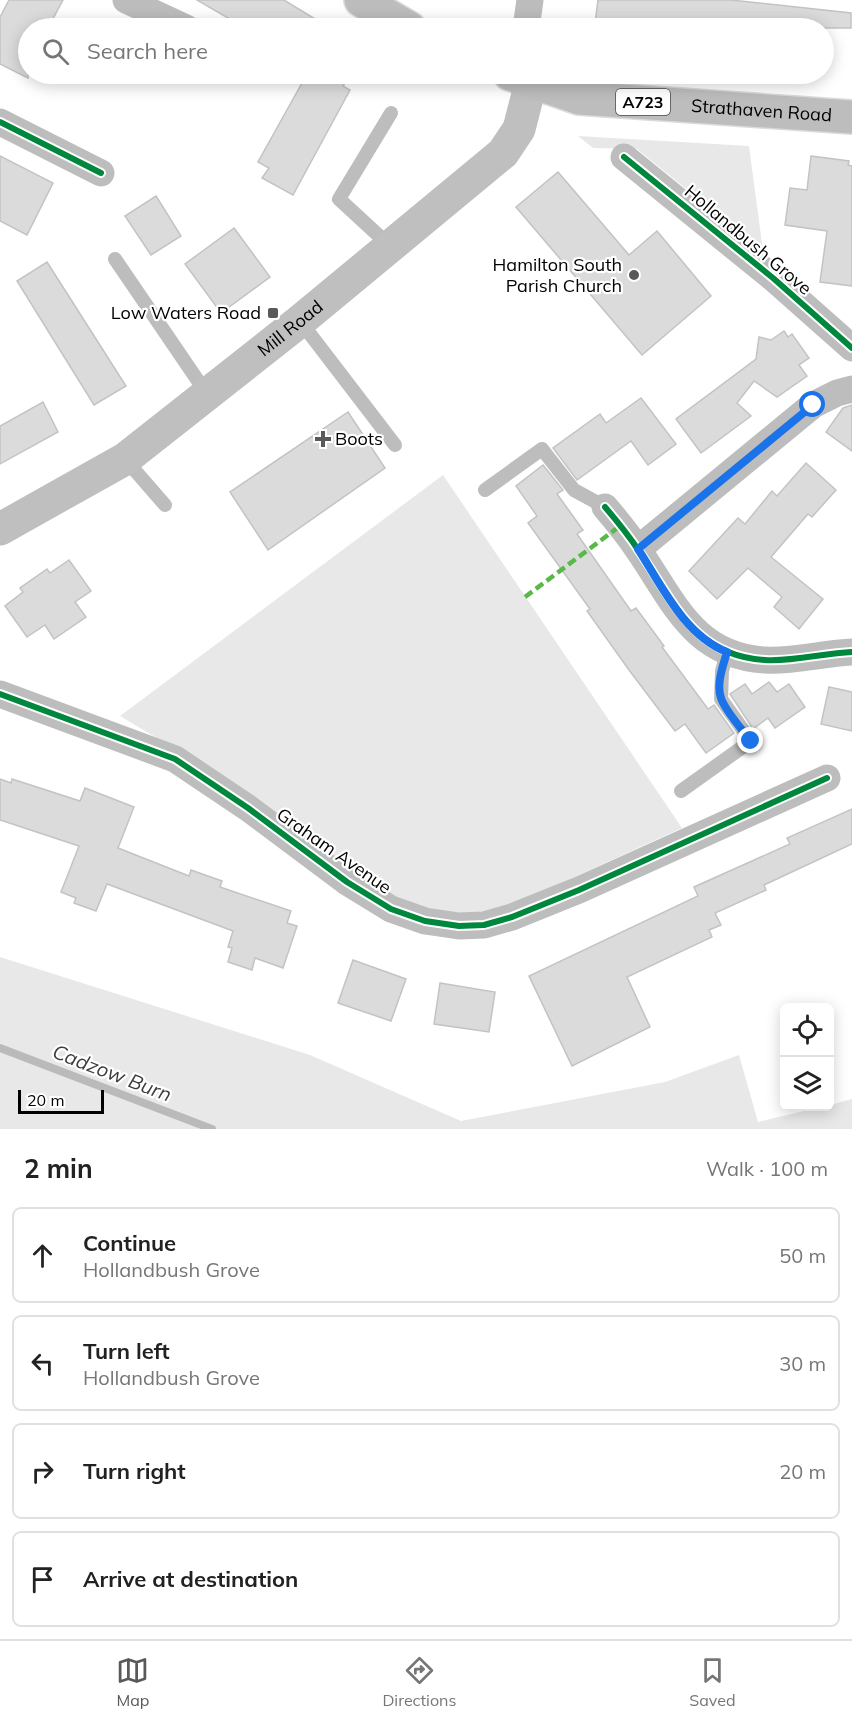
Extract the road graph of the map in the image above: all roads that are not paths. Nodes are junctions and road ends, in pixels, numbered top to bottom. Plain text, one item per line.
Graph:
1 (126, 0) edge
2 (361, 0) edge
3 (530, 0) edge
4 (165, 18) edge
5 (392, 18) edge
6 (526, 18) edge
7 (523, 84) edge
8 (544, 84) edge
9 (391, 113) dead end
10 (852, 117) edge
11 (0, 122) edge
12 (624, 157) dead end
13 (101, 173) dead end
14 (390, 246) junction
15 (115, 259) dead end
16 (300, 321) junction
17 (852, 348) edge
18 (852, 389) edge
19 (207, 394) junction
20 (395, 445) dead end
21 (125, 459) junction
22 (485, 490) dead end
23 (165, 505) dead end
24 (605, 507) joint
25 (0, 529) edge
26 (638, 549) junction
27 (727, 652) junction
28 (852, 652) edge
29 (0, 694) edge
30 (827, 777) dead end
31 (681, 791) dead end

1 - 4 street
2 - 5 main road
3 - 6 street
7 - 14 main road, Mill Road
8 - 10 main road, Strathaven Road / A723
9 - 14 lane
11 - 13 street
12 - 17 street, Hollandbush Grove
14 - 16 main road, Mill Road
15 - 19 lane
16 - 19 main road, Mill Road
16 - 20 lane
18 - 26 street
19 - 21 main road, Mill Road
21 - 23 lane
21 - 25 main road, Mill Road
22 - 24 lane
24 - 26 street
26 - 27 street
27 - 28 street
27 - 31 lane
29 - 30 street, Graham Avenue

